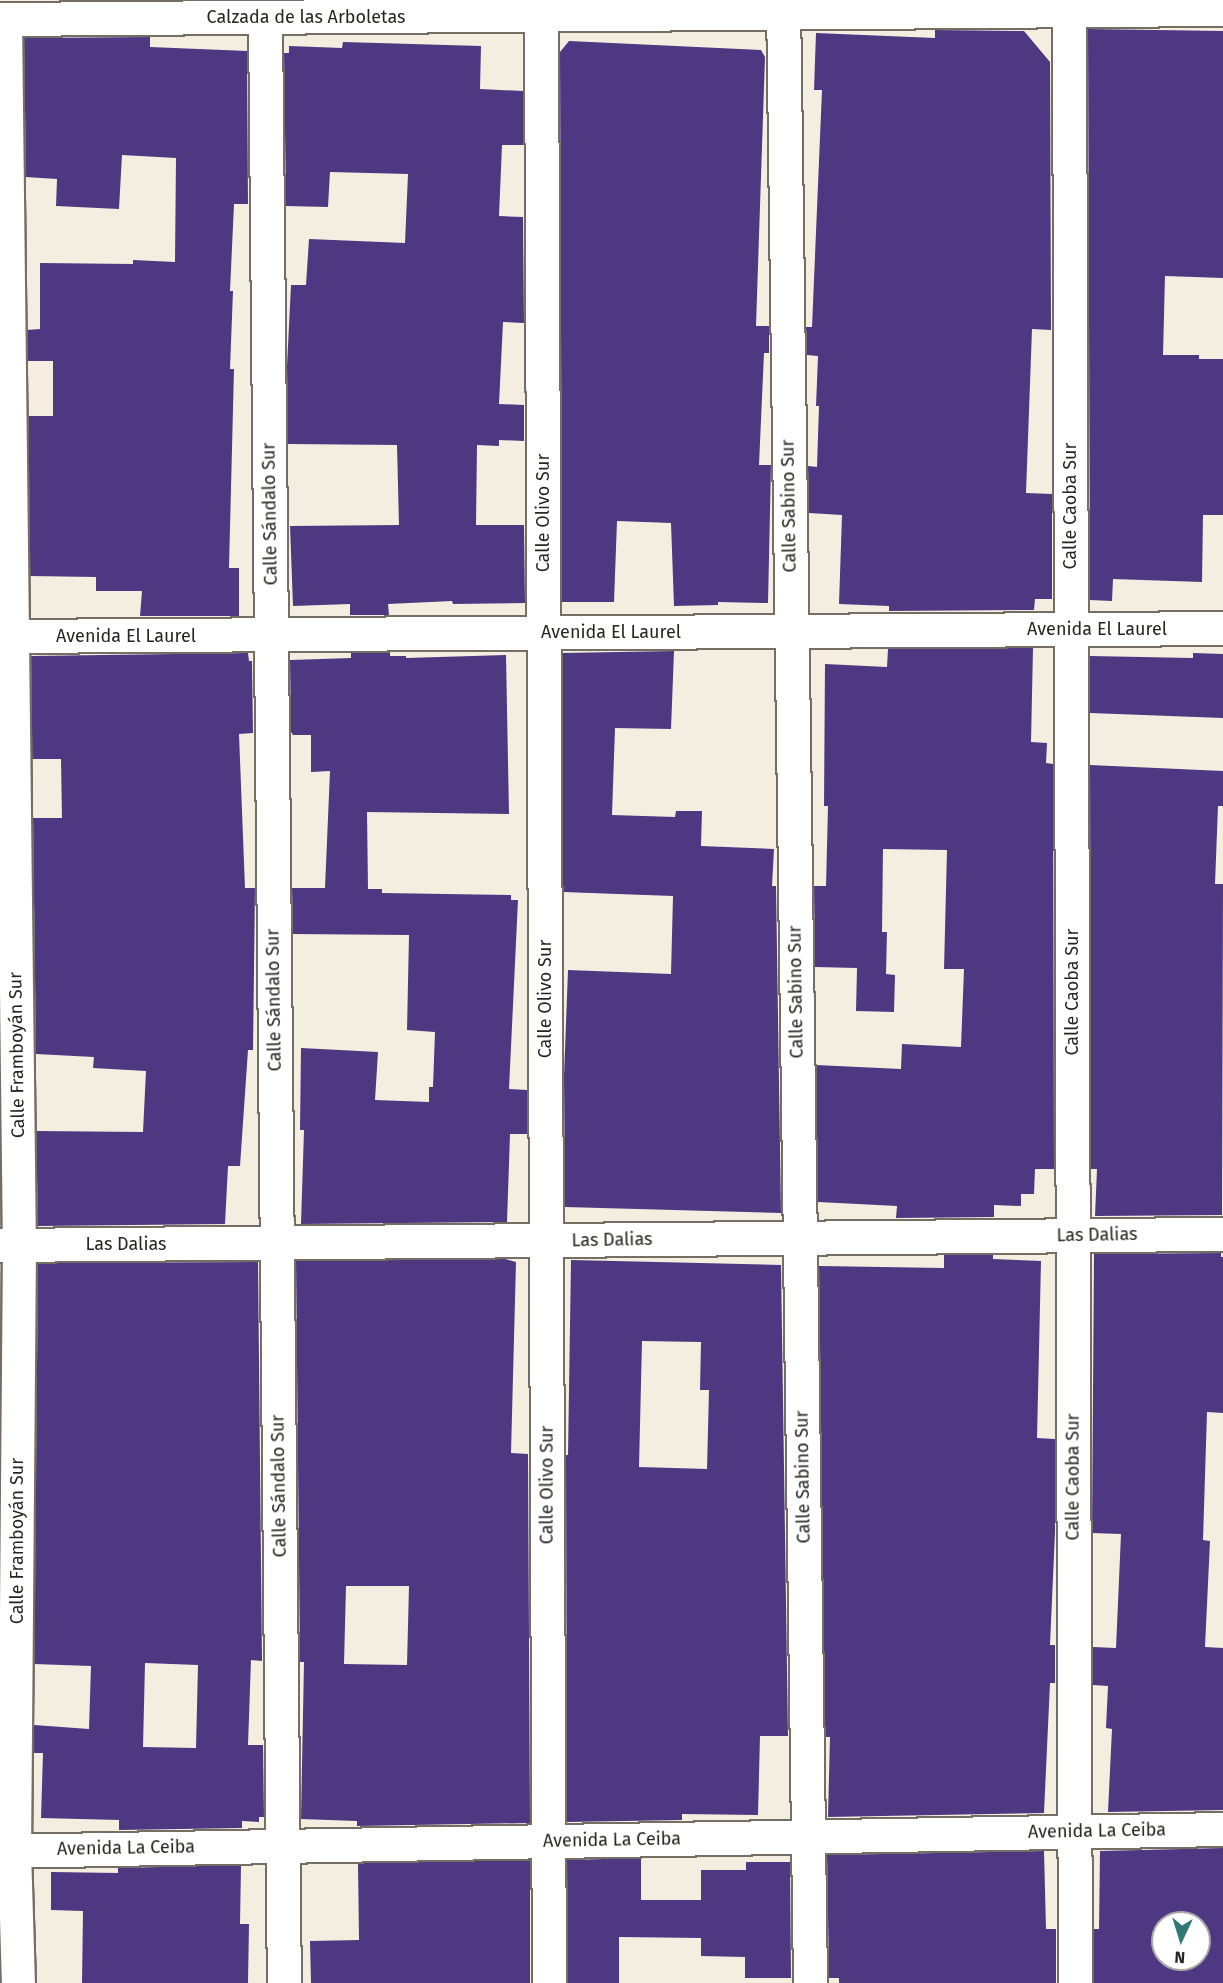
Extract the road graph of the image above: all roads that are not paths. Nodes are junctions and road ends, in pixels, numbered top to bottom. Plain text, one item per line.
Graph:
1 (1069, 5) edge
2 (783, 6) edge
3 (1223, 9) edge
4 (541, 15) junction
5 (265, 17) junction
6 (2, 19) edge
7 (1223, 628) edge
8 (1071, 629) junction
9 (791, 631) junction
10 (543, 632) junction
11 (271, 634) junction
12 (6, 636) edge
13 (1223, 1234) edge
14 (1072, 1235) junction
15 (800, 1238) junction
16 (546, 1240) junction
17 (277, 1243) junction
18 (10, 1245) edge
19 (1223, 1828) edge
20 (1074, 1831) junction
21 (808, 1836) junction
22 (549, 1841) junction
23 (283, 1846) junction
24 (7, 1851) edge
25 (18, 1983) edge
26 (284, 1983) edge
27 (549, 1983) edge
28 (810, 1983) edge
29 (1075, 1983) edge

1 - 2 street, Calzada de las Arboletas
1 - 3 street, Calzada de las Arboletas
1 - 8 street, Calle Caoba Sur
2 - 4 street, Calzada de las Arboletas
2 - 9 street, Calle Sabino Sur
4 - 5 street, Calzada de las Arboletas
4 - 10 street, Calle Olivo Sur
5 - 6 street, Calzada de las Arboletas
5 - 11 street, Calle Sándalo Sur
6 - 12 street, Calle Framboyán Sur
7 - 8 street, Avenida El Laurel
8 - 9 street, Avenida El Laurel
8 - 14 street, Calle Caoba Sur
9 - 10 street, Avenida El Laurel
9 - 15 street, Calle Sabino Sur
10 - 11 street, Avenida El Laurel
10 - 16 street, Calle Olivo Sur
11 - 12 street, Avenida El Laurel
11 - 17 street, Calle Sándalo Sur
12 - 18 street, Calle Framboyán Sur
13 - 14 street, Las Dalias
14 - 15 street, Las Dalias
14 - 20 street, Calle Caoba Sur
15 - 16 street, Las Dalias
15 - 21 street, Calle Sabino Sur
16 - 17 street, Las Dalias
16 - 22 street, Calle Olivo Sur
17 - 18 street, Las Dalias
17 - 23 street, Calle Sándalo Sur
18 - 24 street, Calle Framboyán Sur
19 - 20 street, Avenida La Ceiba
20 - 21 street, Avenida La Ceiba
20 - 29 street, Calle Caoba Sur
21 - 22 street, Avenida La Ceiba
21 - 28 street, Calle Sabino Sur
22 - 23 street, Avenida La Ceiba
22 - 27 street, Calle Olivo Sur
23 - 24 street, Avenida La Ceiba
23 - 26 street, Calle Sándalo Sur
24 - 25 street, Calle Framboyán Sur

